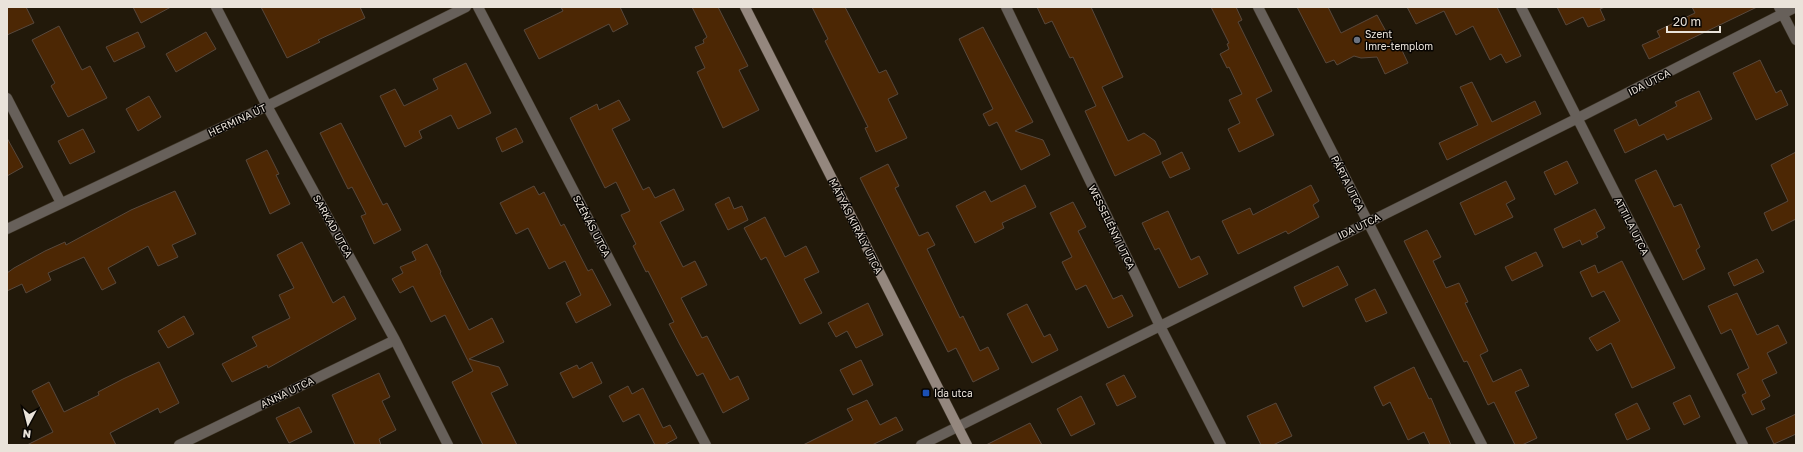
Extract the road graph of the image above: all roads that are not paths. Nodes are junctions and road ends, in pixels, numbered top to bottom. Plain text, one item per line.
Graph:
1 (216, 7) edge
2 (466, 7) edge
3 (478, 7) edge
4 (745, 7) edge
5 (1006, 7) edge
6 (1258, 7) edge
7 (1521, 7) edge
8 (1796, 7) edge
9 (1781, 10) edge
10 (1796, 40) edge
11 (7, 98) edge
12 (267, 106) junction
13 (1578, 118) junction
14 (61, 203) junction
15 (1368, 222) junction
16 (7, 229) edge
17 (1160, 326) junction
18 (395, 340) junction
19 (958, 427) junction
20 (178, 445) edge
21 (448, 445) edge
22 (706, 445) edge
23 (922, 445) edge
24 (967, 445) edge
25 (1221, 445) edge
26 (1482, 445) edge
27 (1743, 445) edge

1 - 12 street, SARKAD UTCA
2 - 12 street, HERMINA ÚT
3 - 22 street, SZÉNÁS UTCA
4 - 19 street, MÁTYÁS KIRÁLY UTCA
5 - 17 street, WESSELÉNYI UTCA
6 - 15 street, PÁRTA UTCA
7 - 13 street, ATTILA UTCA
8 - 9 street, IDA UTCA
9 - 10 street
9 - 13 street, IDA UTCA
11 - 14 street
12 - 14 street, HERMINA ÚT
12 - 18 street, SARKAD UTCA
13 - 15 street, IDA UTCA
13 - 27 street, ATTILA UTCA
14 - 16 street, HERMINA ÚT
15 - 17 street, IDA UTCA
15 - 26 street, PÁRTA UTCA
17 - 19 street, IDA UTCA
17 - 25 street, WESSELÉNYI UTCA
18 - 20 street, ANNA UTCA
18 - 21 street, SARKAD UTCA
19 - 23 street, IDA UTCA
19 - 24 street, MÁTYÁS KIRÁLY UTCA

